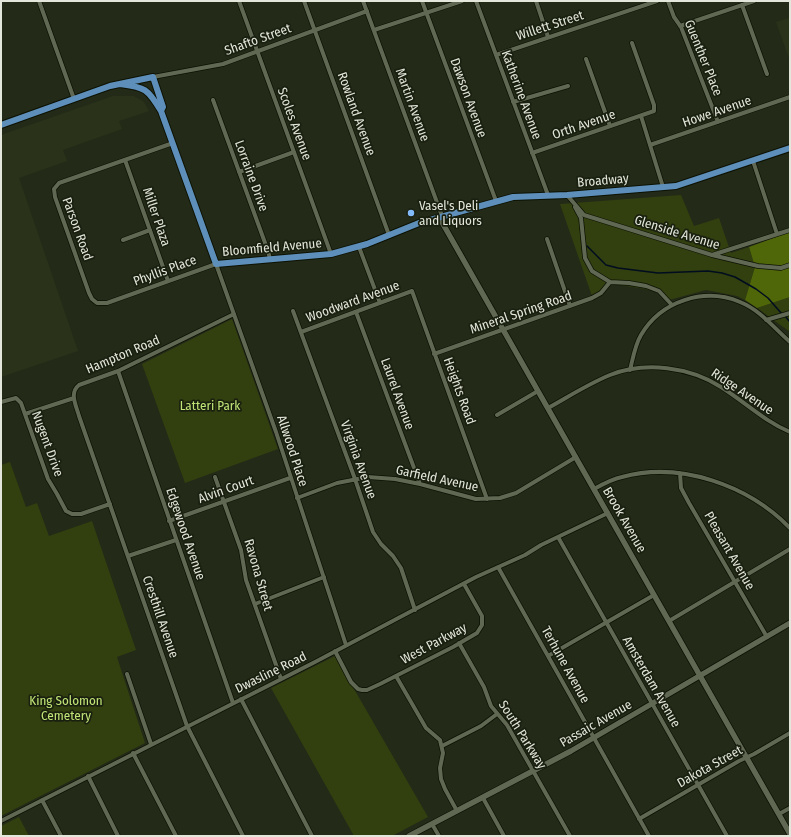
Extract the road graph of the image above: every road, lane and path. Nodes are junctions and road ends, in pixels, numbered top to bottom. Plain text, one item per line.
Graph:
1 (38, 1) edge
2 (239, 1) edge
3 (304, 1) edge
4 (363, 1) edge
5 (422, 1) edge
6 (462, 1) edge
7 (476, 1) edge
8 (536, 1) edge
9 (657, 1) edge
10 (668, 1) edge
11 (754, 1) edge
12 (742, 5) junction
13 (367, 11) junction
14 (426, 13) junction
15 (680, 26) junction
16 (314, 30) junction
17 (374, 30) junction
18 (548, 37) junction
19 (632, 43) dead end
20 (257, 51) junction
21 (496, 55) junction
22 (586, 59) dead end
23 (767, 74) dead end
24 (153, 77) junction
25 (120, 84) junction
26 (568, 86) dead end
27 (790, 97) edge
28 (74, 99) junction
29 (213, 100) dead end
30 (513, 102) junction
31 (162, 111) junction
32 (641, 116) junction
33 (718, 122) junction
34 (1, 125) edge
35 (610, 126) junction
36 (174, 143) junction
37 (650, 146) junction
38 (790, 148) edge
39 (294, 152) junction
40 (532, 153) junction
41 (125, 160) junction
42 (752, 161) junction
43 (240, 172) junction
44 (663, 188) junction
45 (548, 195) junction
46 (567, 195) junction
47 (496, 201) junction
48 (441, 216) junction
49 (415, 224) joint
50 (150, 230) junction
51 (790, 230) edge
52 (777, 234) junction
53 (389, 235) junction
54 (547, 239) dead end
55 (123, 240) dead end
56 (359, 246) junction
57 (331, 254) junction
58 (712, 255) junction
59 (270, 259) junction
60 (216, 264) junction
61 (790, 265) edge
62 (168, 281) junction
63 (610, 282) junction
64 (412, 291) joint
65 (120, 298) joint
66 (380, 303) junction
67 (570, 306) junction
68 (672, 306) junction
69 (293, 311) dead end
70 (356, 312) junction
71 (790, 313) edge
72 (234, 314) junction
73 (766, 320) junction
74 (503, 329) junction
75 (300, 332) junction
76 (790, 342) edge
77 (434, 354) junction
78 (630, 370) junction
79 (118, 371) junction
80 (538, 390) junction
81 (74, 398) junction
82 (1, 402) edge
83 (548, 408) junction
84 (25, 414) junction
85 (497, 415) dead end
86 (790, 432) edge
87 (576, 457) junction
88 (680, 473) junction
89 (215, 477) dead end
90 (290, 478) junction
91 (355, 479) junction
92 (420, 484) junction
93 (594, 489) junction
94 (297, 498) junction
95 (487, 499) junction
96 (224, 501) junction
97 (110, 504) junction
98 (608, 513) junction
99 (169, 521) junction
100 (790, 528) edge
101 (558, 537) junction
102 (176, 540) junction
103 (790, 549) edge
104 (128, 556) junction
105 (498, 567) junction
106 (324, 577) junction
107 (735, 582) junction
108 (464, 584) junction
109 (654, 595) junction
110 (255, 604) junction
111 (415, 610) junction
112 (669, 621) junction
113 (606, 623) junction
114 (790, 624) edge
115 (767, 637) junction
116 (459, 643) junction
117 (346, 645) junction
118 (335, 651) junction
119 (548, 656) junction
120 (127, 674) dead end
121 (396, 676) junction
122 (700, 676) junction
123 (281, 679) junction
124 (241, 699) junction
125 (233, 702) junction
126 (652, 704) junction
127 (497, 714) junction
128 (187, 726) junction
129 (790, 733) edge
130 (594, 738) junction
131 (151, 744) junction
132 (442, 746) junction
133 (133, 753) junction
134 (746, 758) junction
135 (533, 771) junction
136 (88, 776) junction
137 (698, 785) junction
138 (483, 798) junction
139 (42, 800) junction
140 (790, 808) edge
141 (457, 811) junction
142 (779, 814) junction
143 (639, 819) junction
144 (1, 821) edge
145 (432, 824) junction
146 (790, 834) edge
147 (61, 836) edge
148 (118, 836) edge
149 (176, 836) edge
150 (243, 836) edge
151 (312, 836) edge
152 (409, 836) edge
153 (439, 836) edge
154 (504, 836) edge
155 (570, 836) edge
156 (649, 836) edge
157 (727, 836) edge

1 - 28 street
2 - 20 street, Scoles Avenue
3 - 16 street, Rowland Avenue
4 - 13 street, Martin Avenue
5 - 14 street, Dawson Avenue
6 - 14 street
7 - 21 street, Katherine Avenue
8 - 18 street
9 - 18 street, Willett Street
10 - 15 street, Guenther Place
11 - 12 street
12 - 15 street
12 - 23 street
13 - 16 street, Shafto Street
13 - 17 street, Martin Avenue
14 - 17 street
14 - 47 street, Dawson Avenue
15 - 33 street, Guenther Place
16 - 20 street, Shafto Street
16 - 53 street, Rowland Avenue
17 - 48 street, Martin Avenue
18 - 21 street, Willett Street
19 - 32 street
20 - 24 street, Shafto Street
20 - 39 street, Scoles Avenue
21 - 30 street, Katherine Avenue
22 - 35 street
24 - 25 main road, Bloomfield Avenue
24 - 31 main road, Bloomfield Avenue
25 - 28 main road, Bloomfield Avenue
25 - 31 main road, Bloomfield Avenue
26 - 30 street
27 - 33 street, Howe Avenue
28 - 34 main road, Bloomfield Avenue
29 - 43 street, Lorraine Drive
30 - 40 street, Katherine Avenue
31 - 36 main road, Bloomfield Avenue
32 - 35 street, Orth Avenue
32 - 37 street
33 - 37 street, Howe Avenue
35 - 40 street, Orth Avenue
36 - 41 street, Parson Road
36 - 60 main road, Bloomfield Avenue
37 - 44 street
38 - 42 main road, Broadway
39 - 43 street
39 - 57 street, Scoles Avenue
40 - 45 street, Katherine Avenue
41 - 50 street, Miller Plaza
41 - 65 street, Parson Road
42 - 44 main road, Broadway
42 - 52 street
43 - 59 street, Lorraine Drive
44 - 46 main road, Broadway
45 - 46 main road, Broadway
45 - 47 main road, Broadway
46 - 58 street, Glenside Avenue
46 - 63 street
47 - 48 main road, Broadway
48 - 49 main road, Broadway
48 - 74 main road, Brook Avenue
49 - 53 main road, Bloomfield Avenue
50 - 55 street
50 - 62 street, Miller Plaza
51 - 52 street
52 - 58 street
53 - 56 main road, Bloomfield Avenue
54 - 67 street
56 - 57 main road, Bloomfield Avenue
56 - 66 street
57 - 59 main road, Bloomfield Avenue
58 - 61 street, Glenside Avenue
59 - 60 main road, Bloomfield Avenue
60 - 62 street, Phyllis Place
60 - 72 street, Allwood Place
62 - 65 street, Phyllis Place
63 - 67 street, Mineral Spring Road
63 - 68 street
64 - 66 street, Woodward Avenue
64 - 77 street, Heights Road
66 - 70 street, Woodward Avenue
67 - 74 street, Mineral Spring Road
68 - 73 street
68 - 78 street
69 - 75 street, Virginia Avenue
70 - 75 street, Woodward Avenue
70 - 92 street, Laurel Avenue
71 - 73 street
72 - 79 street, Hampton Road
72 - 90 street, Allwood Place
73 - 76 street
74 - 77 street, Mineral Spring Road
74 - 80 main road, Brook Avenue
75 - 91 street, Virginia Avenue
77 - 95 street, Heights Road
78 - 83 street, Ridge Avenue
78 - 86 street, Ridge Avenue
79 - 81 street, Hampton Road
79 - 99 street, Edgewood Avenue
80 - 83 main road, Brook Avenue
80 - 85 street
81 - 84 street
81 - 97 street, Cresthill Avenue
82 - 84 street, Nugent Drive
83 - 87 main road, Brook Avenue
84 - 97 street, Nugent Drive
87 - 93 main road, Brook Avenue
87 - 95 street, Garfield Avenue
88 - 93 street
88 - 100 street
88 - 107 street, Pleasant Avenue
89 - 96 street, Ravona Street
90 - 94 street, Allwood Place
90 - 96 street, Alvin Court
91 - 92 street, Garfield Avenue
91 - 94 street, Garfield Avenue
91 - 111 street, Virginia Avenue
92 - 95 street, Garfield Avenue
93 - 98 main road, Brook Avenue
94 - 106 street, Allwood Place
96 - 99 street, Alvin Court
96 - 110 street, Ravona Street
97 - 104 street, Cresthill Avenue
98 - 101 street, Dwasline Road
98 - 109 main road, Brook Avenue
99 - 102 street, Edgewood Avenue
101 - 105 street, Dwasline Road
101 - 113 street, Amsterdam Avenue
102 - 104 street
102 - 125 street, Edgewood Avenue
103 - 107 street
104 - 128 street, Cresthill Avenue
105 - 108 street, Dwasline Road
105 - 119 street, Terhune Avenue
106 - 110 street
106 - 117 street, Allwood Place
107 - 112 street
107 - 115 street, Pleasant Avenue
108 - 111 street, Dwasline Road
108 - 116 street, West Parkway
109 - 112 main road, Brook Avenue
109 - 113 street
110 - 123 street, Ravona Street
111 - 117 street, Dwasline Road
112 - 122 main road, Brook Avenue
113 - 119 street
113 - 126 street, Amsterdam Avenue
114 - 115 main road, Passaic Avenue
115 - 122 main road, Passaic Avenue
116 - 121 street, West Parkway
116 - 127 street, South Parkway
117 - 118 street, Dwasline Road
118 - 121 street, West Parkway
118 - 123 street, Dwasline Road
119 - 130 street, Terhune Avenue
120 - 131 street
121 - 132 street
122 - 126 main road, Passaic Avenue
122 - 134 main road, Brook Avenue
123 - 124 street, Dwasline Road
124 - 125 street, Dwasline Road
124 - 151 street
125 - 128 street, Dwasline Road
126 - 130 main road, Passaic Avenue
126 - 137 street, Amsterdam Avenue
127 - 132 street
127 - 135 street, South Parkway
128 - 131 street, Dwasline Road
128 - 150 street, Cresthill Avenue
129 - 134 street, Dakota Street
130 - 135 main road, Passaic Avenue
130 - 143 street, Terhune Avenue
131 - 133 street, Dwasline Road
132 - 141 street
133 - 136 street, Dwasline Road
133 - 149 street
134 - 137 street, Dakota Street
134 - 142 main road, Brook Avenue
135 - 138 main road, Passaic Avenue
135 - 155 street, South Parkway
136 - 139 street, Dwasline Road
136 - 148 street
137 - 143 street, Dakota Street
137 - 157 street, Amsterdam Avenue
138 - 141 main road, Passaic Avenue
138 - 154 street
139 - 144 street, Dwasline Road
139 - 147 street
140 - 142 street
141 - 145 main road, Passaic Avenue
142 - 146 main road, Brook Avenue
143 - 156 street, Terhune Avenue
145 - 152 main road, Passaic Avenue
145 - 153 street

